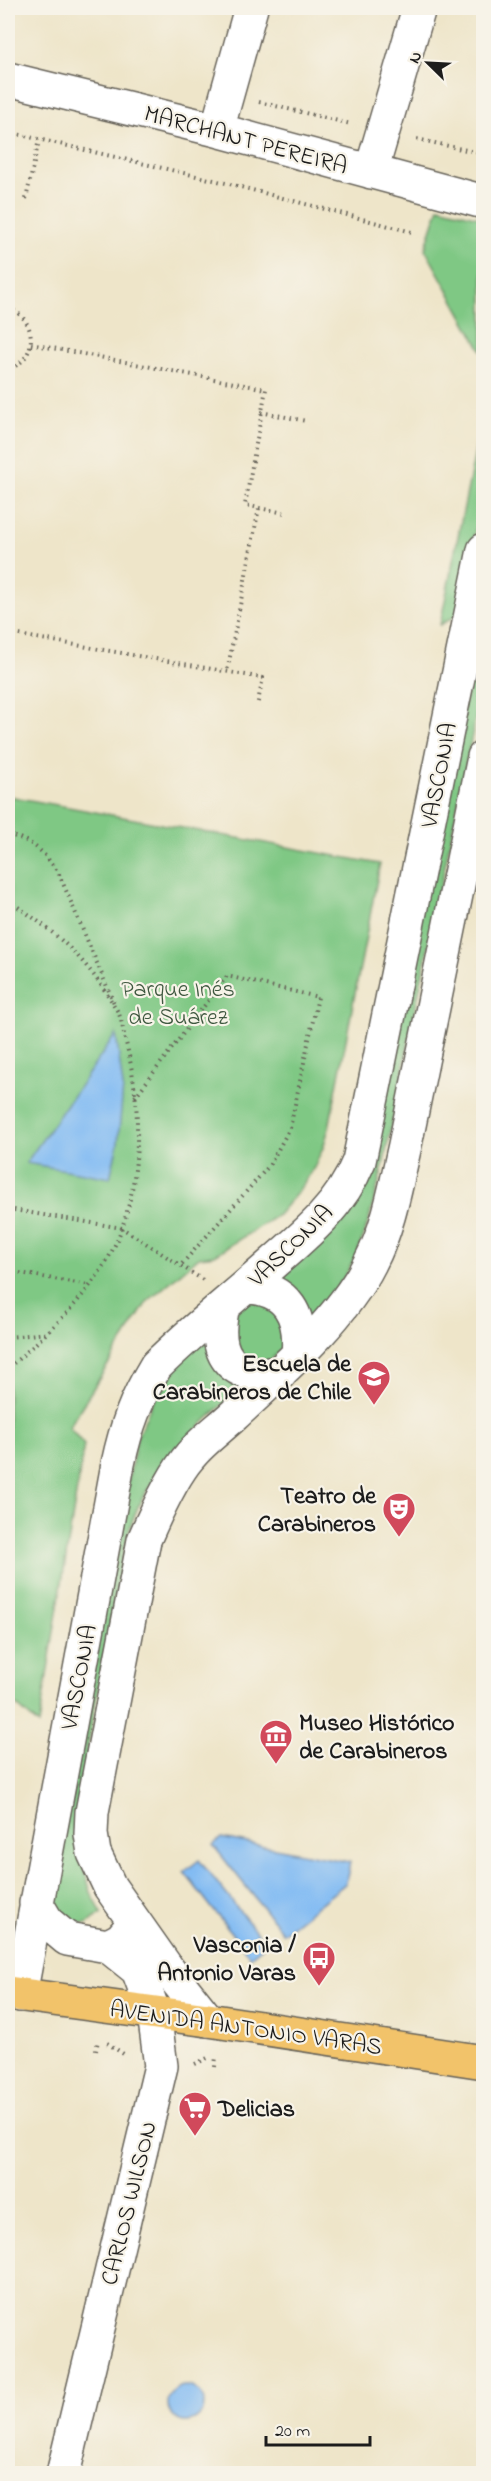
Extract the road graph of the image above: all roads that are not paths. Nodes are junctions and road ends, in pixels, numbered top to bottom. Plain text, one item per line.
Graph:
1 (251, 8) edge
2 (419, 8) edge
3 (8, 79) edge
4 (217, 130) junction
5 (371, 172) junction
6 (483, 202) edge
7 (483, 550) edge
8 (483, 758) edge
9 (234, 1297) junction
10 (289, 1363) junction
11 (36, 1903) junction
12 (131, 1919) junction
13 (108, 1946) junction
14 (14, 1994) edge
15 (154, 2013) junction
16 (208, 2020) junction
17 (483, 2062) edge
18 (63, 2474) edge

1 - 4 street
2 - 5 street
3 - 4 street, MARCHANT PEREIRA
4 - 5 street, MARCHANT PEREIRA
5 - 6 street, MARCHANT PEREIRA
7 - 9 street, VASCONIA
8 - 10 street, VASCONIA
9 - 10 street
9 - 10 street
9 - 11 street, VASCONIA
10 - 12 street, VASCONIA
11 - 13 street
11 - 14 street, VASCONIA
12 - 13 street
12 - 16 street, VASCONIA
13 - 15 street, CARLOS WILSON
14 - 15 main road, AVENIDA ANTONIO VARAS
15 - 16 main road, AVENIDA ANTONIO VARAS
15 - 18 street, CARLOS WILSON
16 - 17 main road, AVENIDA ANTONIO VARAS

